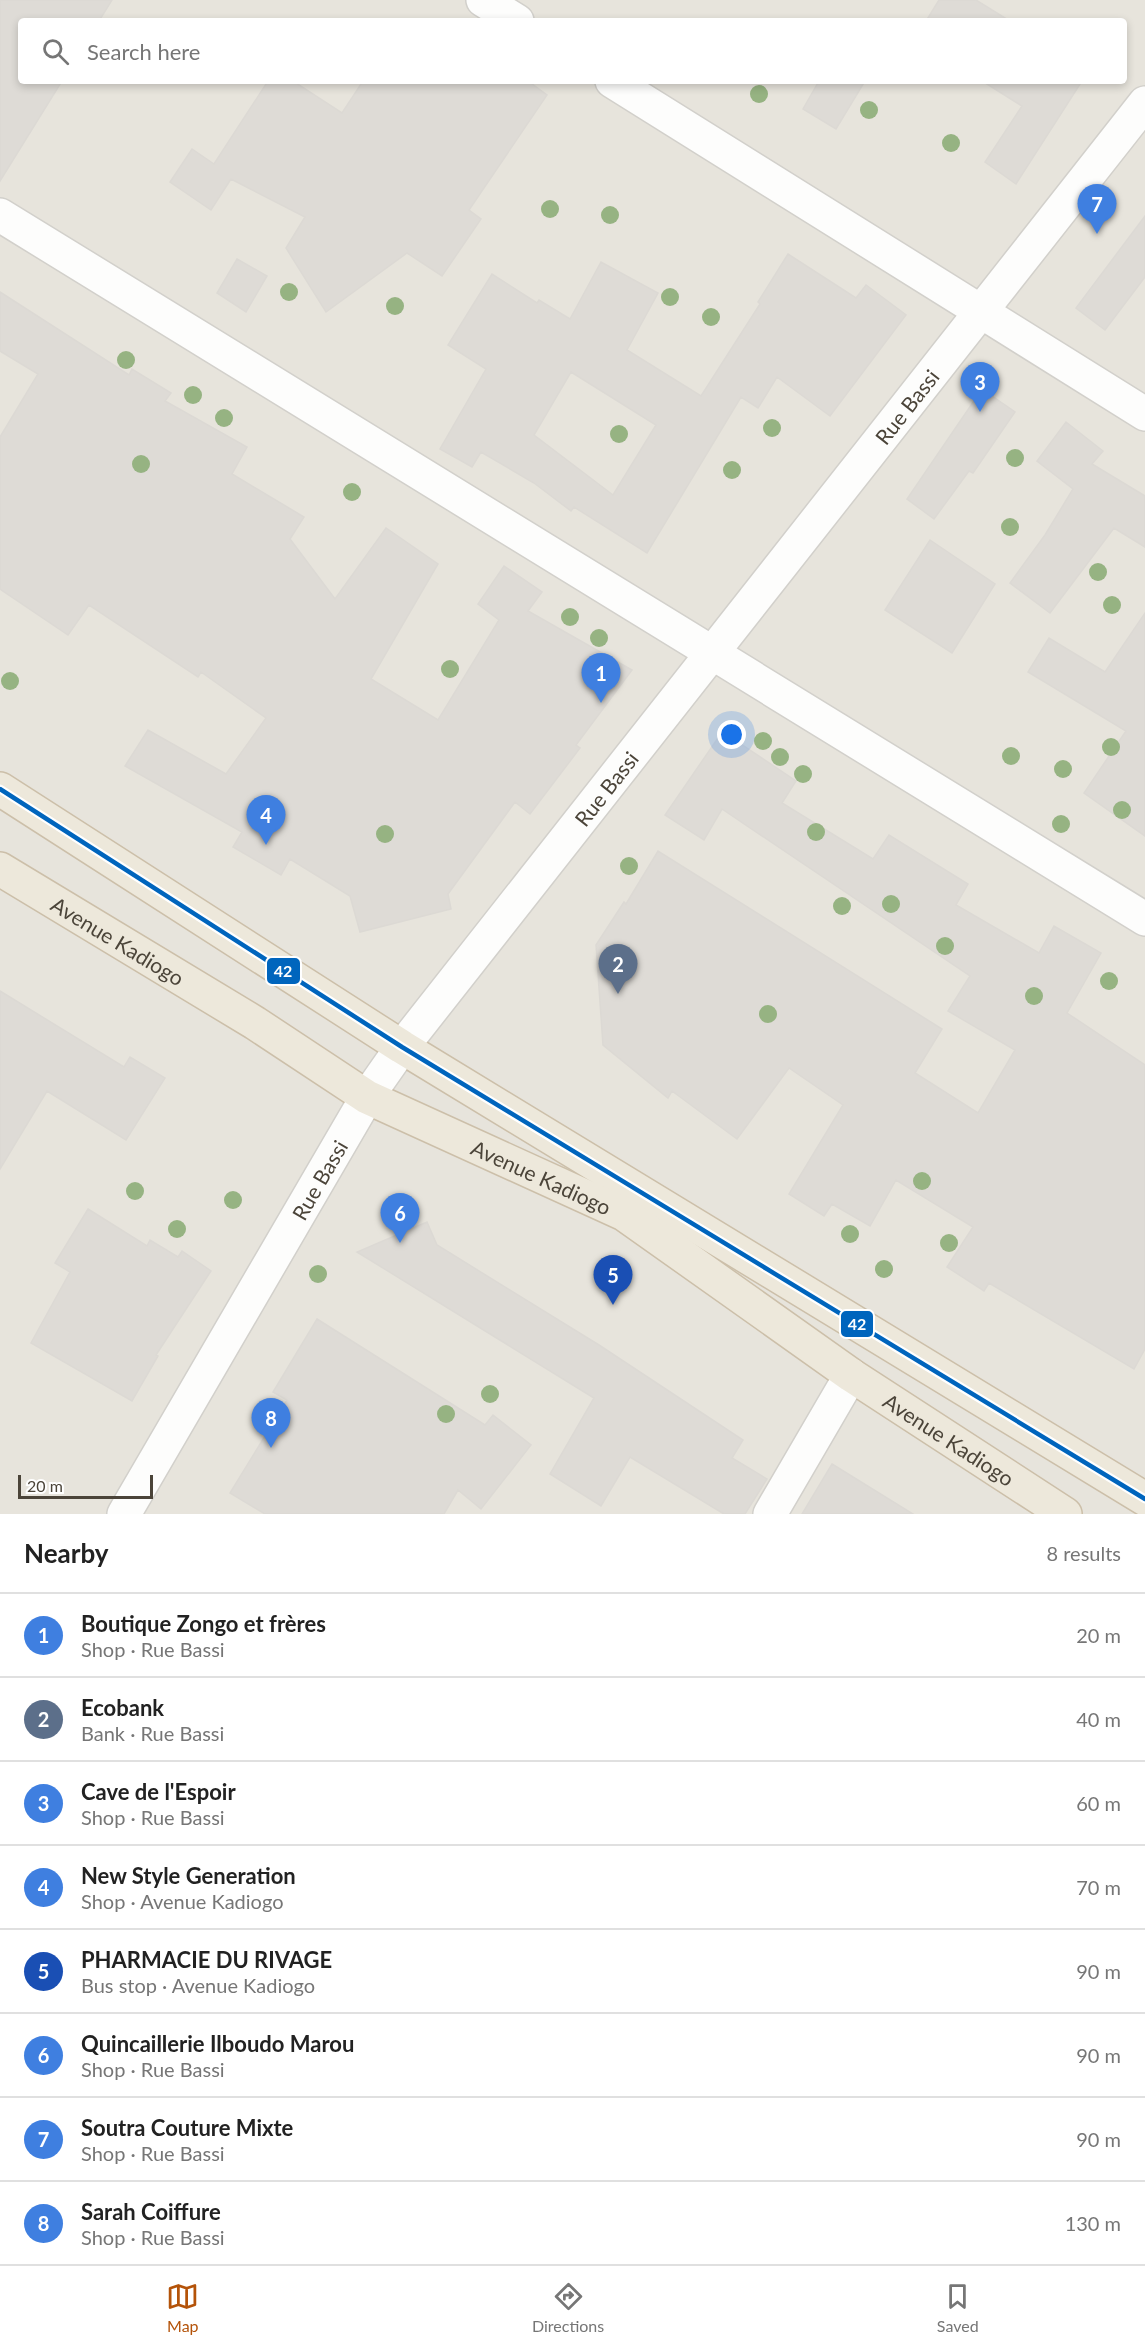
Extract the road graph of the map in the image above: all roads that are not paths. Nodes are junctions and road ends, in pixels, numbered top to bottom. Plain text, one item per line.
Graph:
1 (483, 0) edge
2 (512, 18) edge
3 (617, 84) edge
4 (1145, 103) edge
5 (0, 215) edge
6 (982, 314) junction
7 (1145, 414) edge
8 (714, 654) junction
9 (0, 789) edge
10 (0, 869) edge
11 (1145, 919) edge
12 (402, 1047) junction
13 (367, 1097) junction
14 (851, 1375) junction
15 (1145, 1499) edge
16 (124, 1514) edge
17 (770, 1514) edge
18 (1065, 1514) edge

1 - 2 street
3 - 6 street
4 - 6 street, Rue Bassi
5 - 8 street
6 - 7 street
6 - 8 street, Rue Bassi
8 - 11 street
8 - 12 street, Rue Bassi
9 - 12 highway, Avenue Kadiogo
10 - 13 highway, Avenue Kadiogo
12 - 13 street, Rue Bassi
12 - 15 highway, Avenue Kadiogo
13 - 14 highway, Avenue Kadiogo
13 - 16 street, Rue Bassi
14 - 17 street
14 - 18 highway, Avenue Kadiogo

